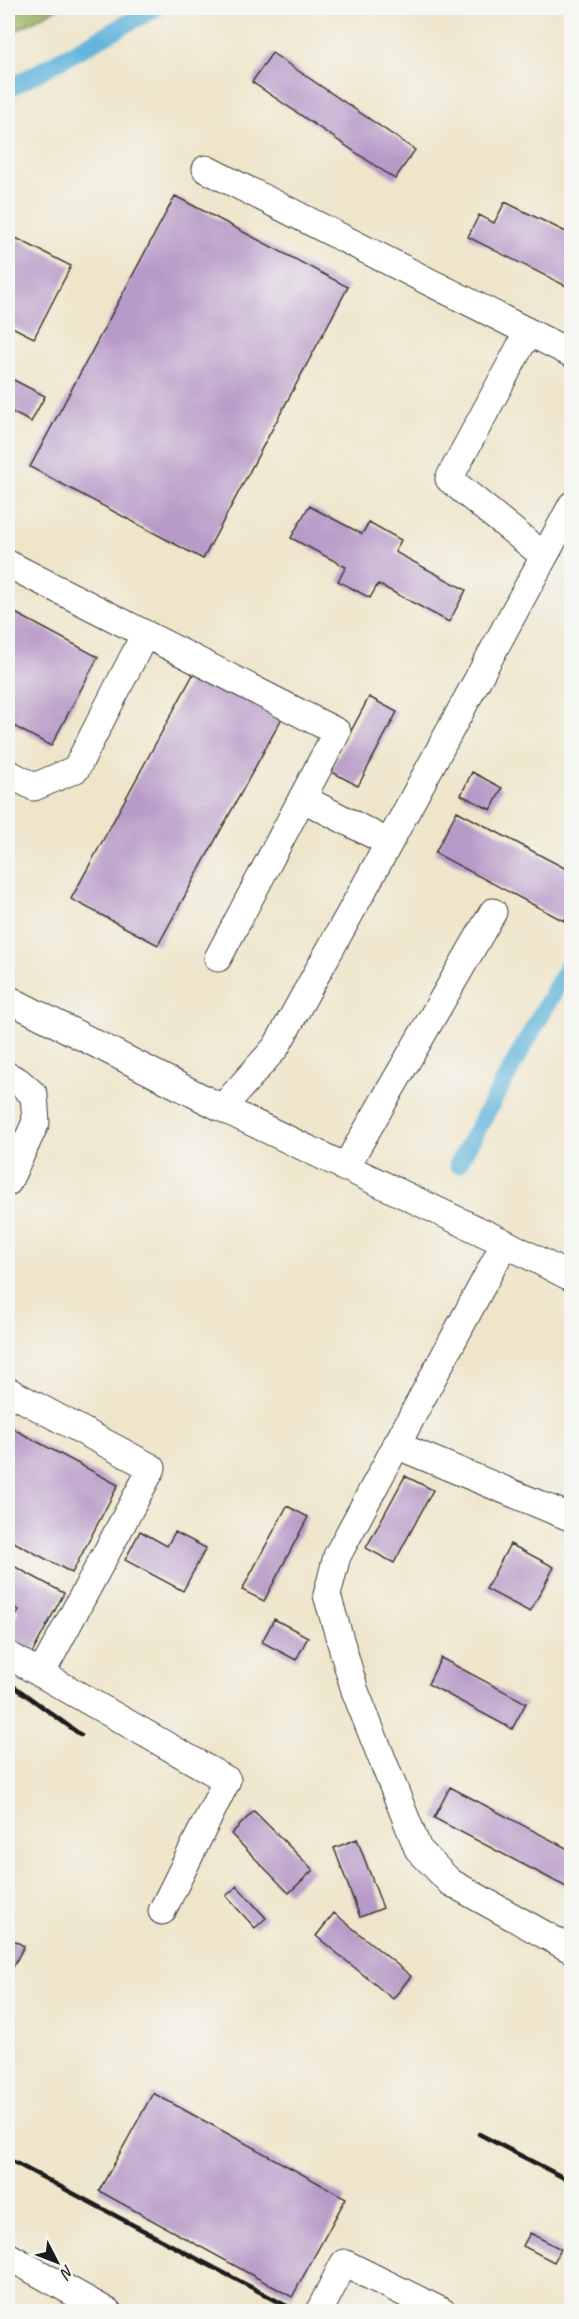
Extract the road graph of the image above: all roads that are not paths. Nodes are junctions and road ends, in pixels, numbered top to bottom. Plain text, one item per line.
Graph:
1 (206, 169) dead end
2 (528, 332) junction
3 (572, 354) edge
4 (572, 505) edge
5 (544, 556) junction
6 (8, 564) edge
7 (145, 634) junction
8 (8, 774) edge
9 (302, 798) junction
10 (388, 843) junction
11 (493, 912) dead end
12 (218, 958) dead end
13 (8, 999) edge
14 (8, 1076) edge
15 (222, 1108) junction
16 (345, 1167) junction
17 (8, 1182) edge
18 (505, 1243) junction
19 (572, 1278) edge
20 (8, 1391) edge
21 (396, 1444) junction
22 (572, 1518) edge
23 (8, 1655) edge
24 (41, 1674) junction
25 (162, 1911) dead end
26 (572, 1950) edge
27 (8, 2256) edge
28 (108, 2312) edge
29 (319, 2312) edge
30 (443, 2312) edge

1 - 2 lane
2 - 3 lane
2 - 5 lane
4 - 5 lane
5 - 10 lane
6 - 7 lane
7 - 8 lane
7 - 9 lane
9 - 10 lane
9 - 12 lane
10 - 15 lane
11 - 16 lane
13 - 15 lane
14 - 17 lane
15 - 16 lane
16 - 18 lane
18 - 19 lane
18 - 21 lane
20 - 24 lane
21 - 22 lane
21 - 26 lane
23 - 24 lane
24 - 25 lane
27 - 28 lane
29 - 30 lane

